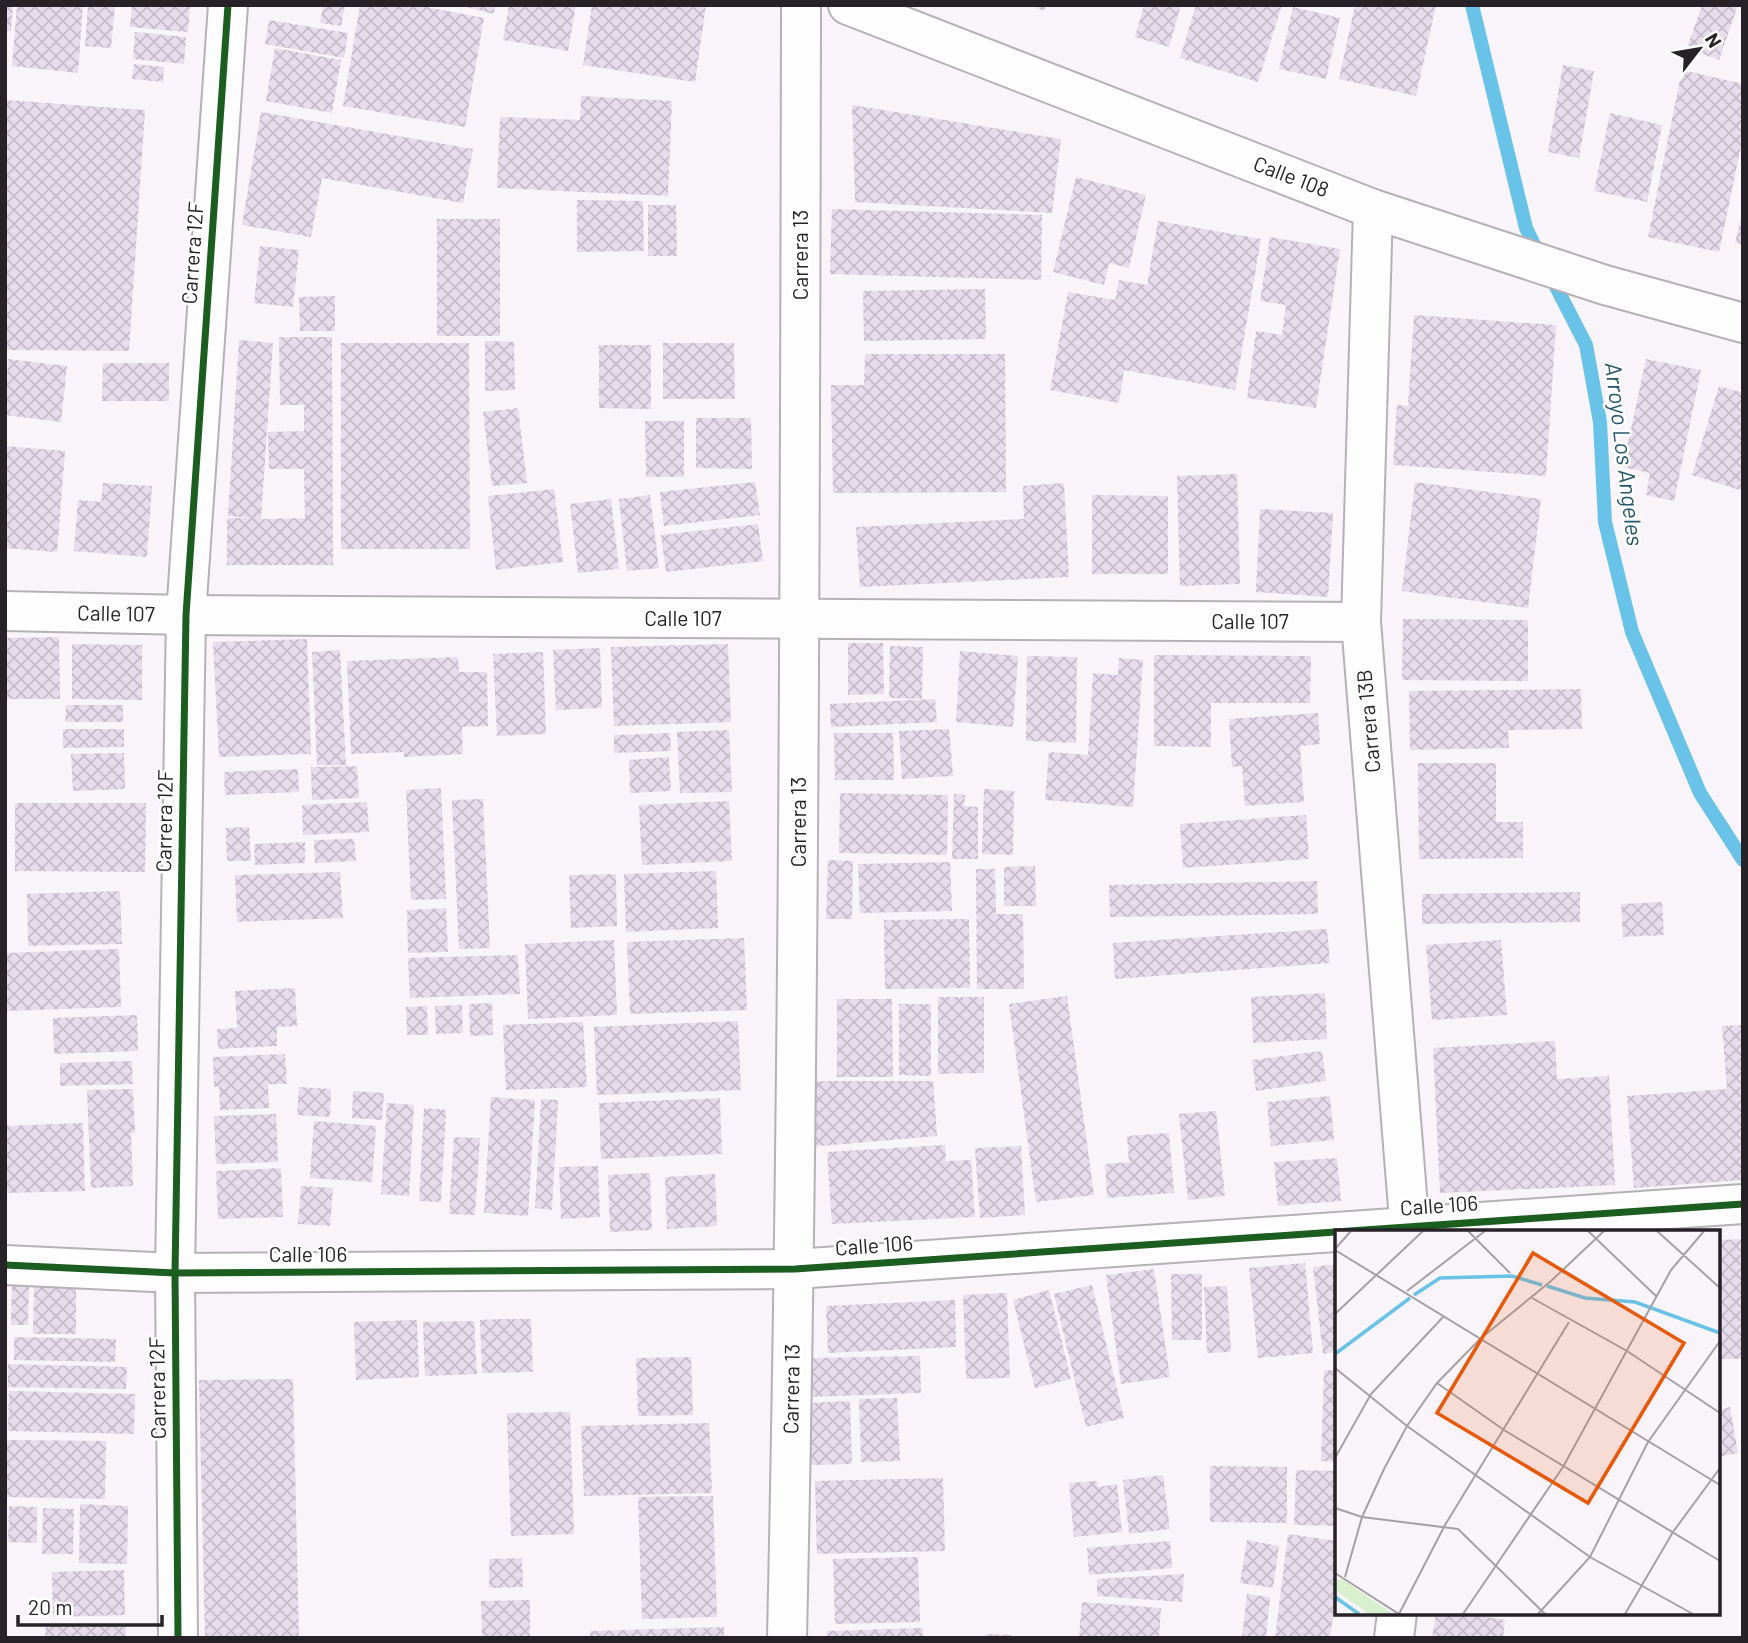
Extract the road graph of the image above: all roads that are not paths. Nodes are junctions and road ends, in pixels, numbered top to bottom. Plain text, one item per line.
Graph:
1 (228, 5) edge
2 (801, 5) edge
3 (848, 5) edge
4 (1373, 209) junction
5 (1743, 323) edge
6 (5, 611) edge
7 (186, 615) junction
8 (800, 620) junction
9 (1361, 622) junction
10 (1743, 1204) edge
11 (1410, 1229) edge
12 (1335, 1234) edge
13 (5, 1265) edge
14 (795, 1269) junction
15 (175, 1273) junction
16 (1397, 1615) edge
17 (178, 1638) edge
18 (787, 1638) edge
19 (1394, 1638) edge

1 - 7 street, Carrera 12F
2 - 8 street, Carrera 13
3 - 4 street, Calle 108
4 - 5 street, Calle 108
4 - 9 street, Carrera 13B
6 - 7 street, Calle 107
7 - 8 street, Calle 107
7 - 15 street, Carrera 12F
8 - 9 street, Calle 107
8 - 14 street, Carrera 13
9 - 11 street, Carrera 13B
10 - 11 street, Calle 106
12 - 14 street, Calle 106
13 - 15 street, Calle 106
14 - 15 street, Calle 106
14 - 18 street, Carrera 13
15 - 17 street, Carrera 12F
16 - 19 street

